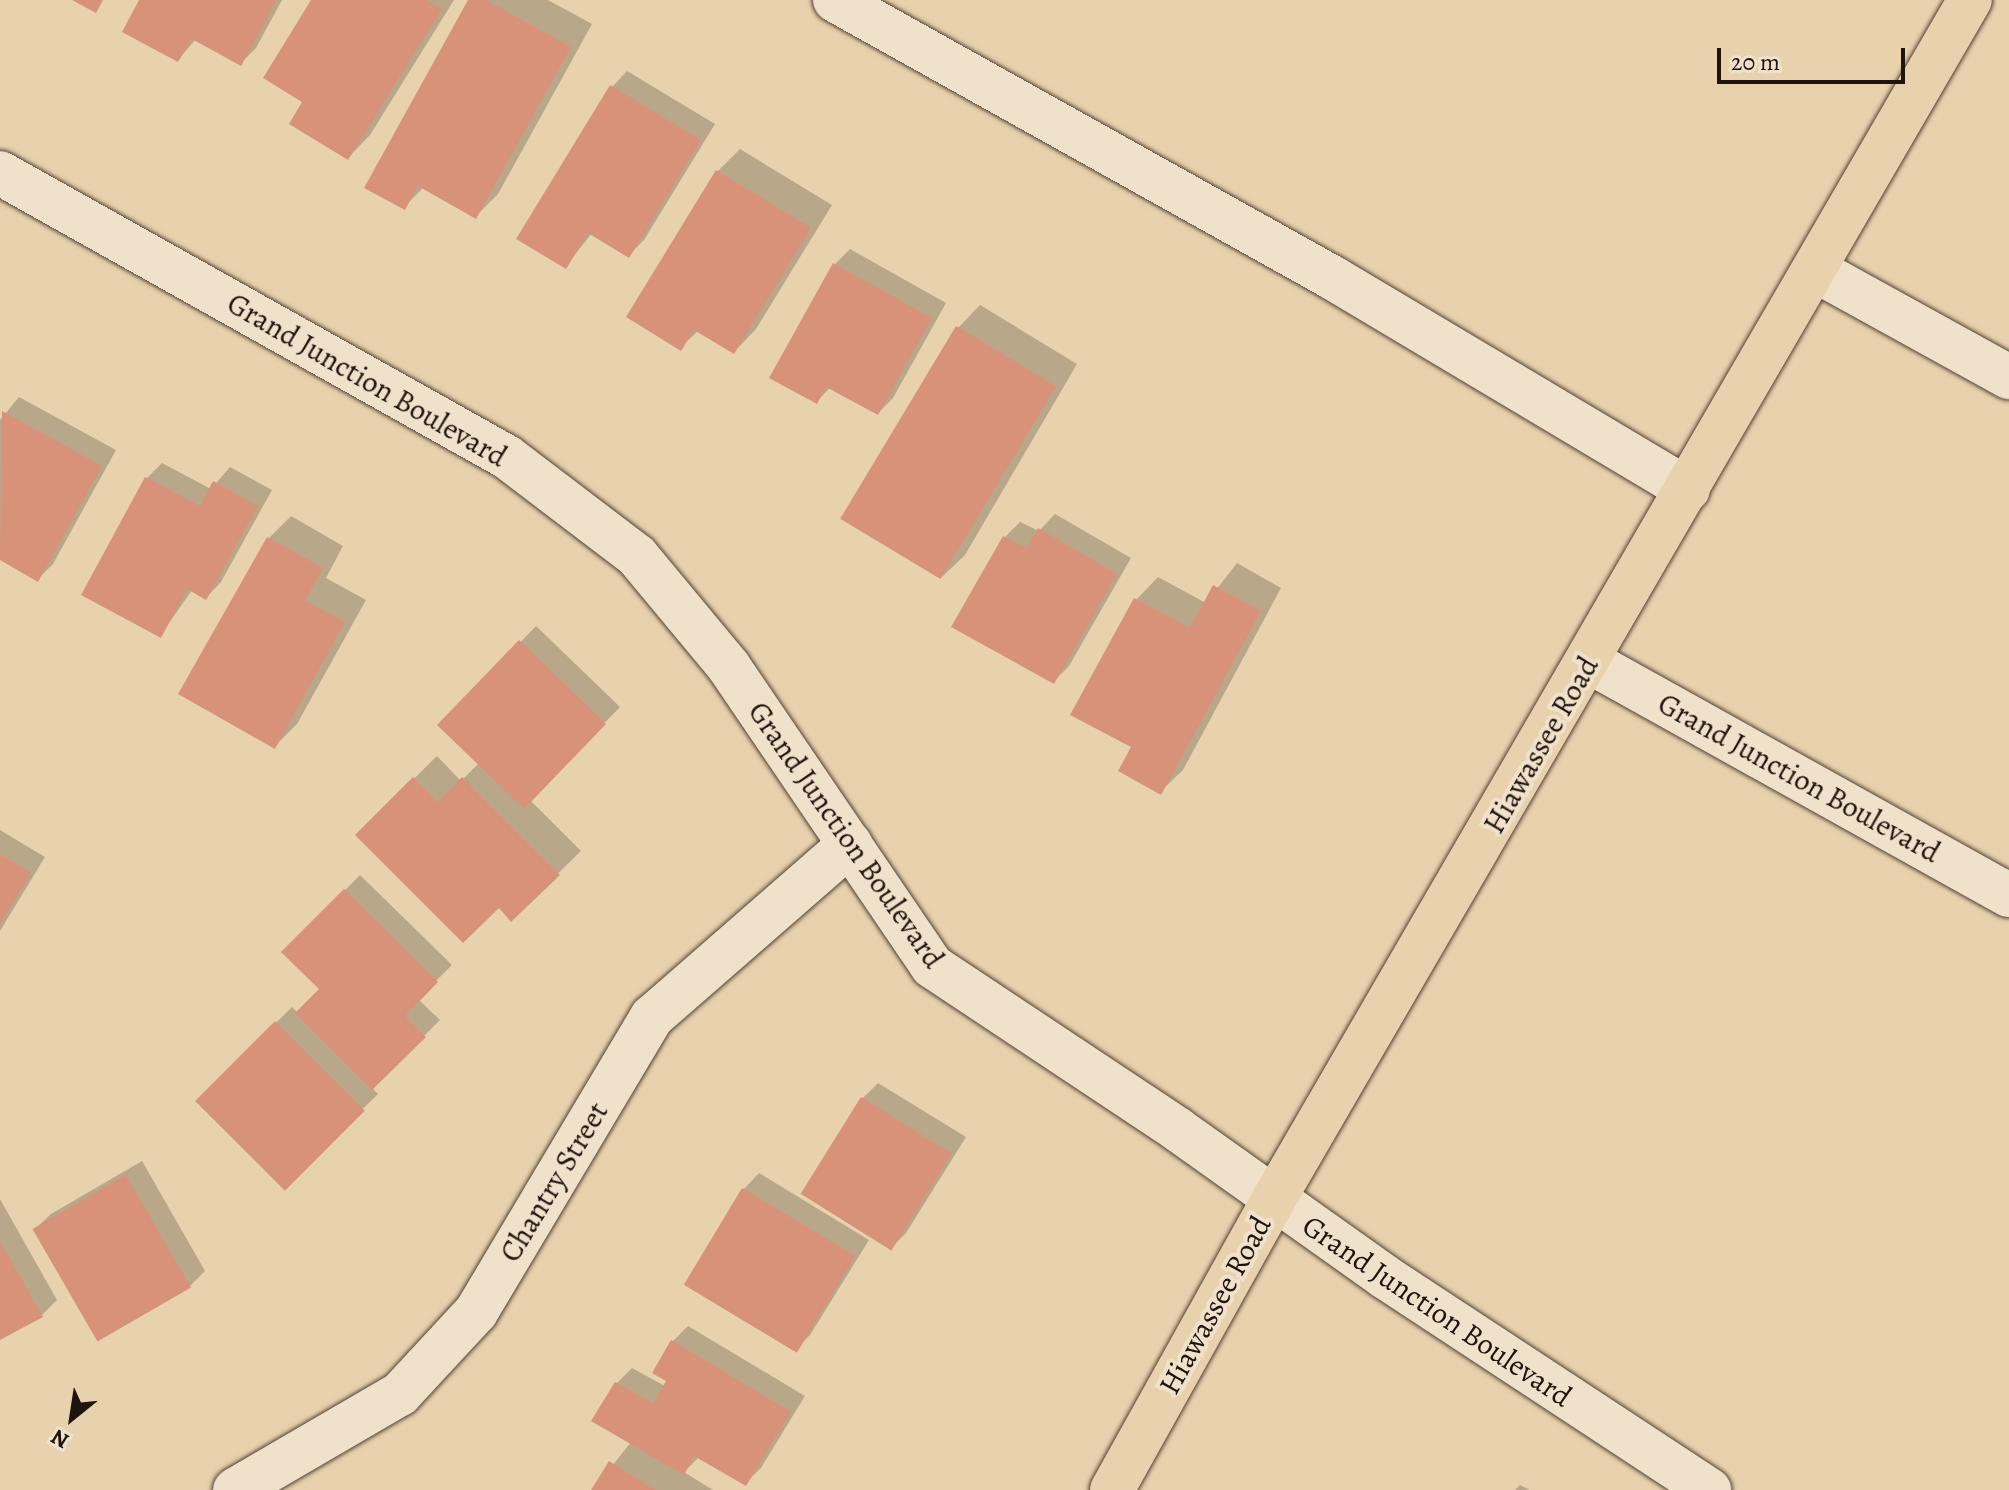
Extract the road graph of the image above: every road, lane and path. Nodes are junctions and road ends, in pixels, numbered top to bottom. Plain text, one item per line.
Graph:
1 (835, 0) edge
2 (1970, 0) edge
3 (0, 173) edge
4 (1815, 270) junction
5 (2009, 377) edge
6 (1688, 490) junction
7 (1590, 662) junction
8 (850, 844) junction
9 (2009, 895) edge
10 (1274, 1199) junction
11 (235, 1490) edge
12 (1112, 1490) edge
13 (1709, 1490) edge

1 - 6 street
2 - 4 main road, Hiawassee Road
3 - 8 street, Grand Junction Boulevard
4 - 5 street
4 - 6 main road, Hiawassee Road
6 - 7 main road, Hiawassee Road
7 - 9 street, Grand Junction Boulevard
7 - 10 main road, Hiawassee Road
8 - 10 street, Grand Junction Boulevard
8 - 11 street, Chantry Street
10 - 12 main road, Hiawassee Road
10 - 13 street, Grand Junction Boulevard

